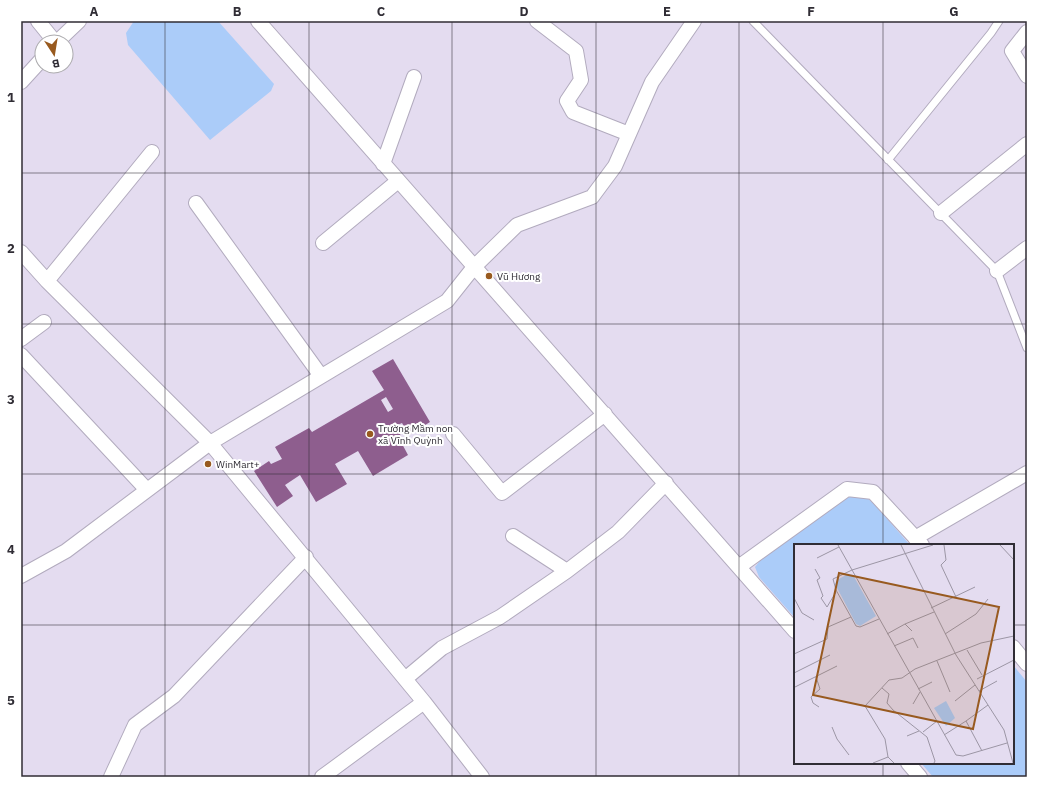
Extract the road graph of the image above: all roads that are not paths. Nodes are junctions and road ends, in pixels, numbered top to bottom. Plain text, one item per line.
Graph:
1 (38, 21) edge
2 (79, 21) edge
3 (258, 21) edge
4 (537, 21) edge
5 (694, 21) edge
6 (753, 21) edge
7 (999, 21) edge
8 (1027, 32) edge
9 (49, 34) edge
10 (65, 34) edge
11 (34, 67) edge
12 (1027, 76) edge
13 (414, 77) dead end
14 (21, 82) edge
15 (629, 134) junction
16 (1027, 144) edge
17 (152, 152) dead end
18 (888, 160) junction
19 (383, 164) junction
20 (398, 181) junction
21 (196, 203) dead end
22 (941, 213) junction
23 (323, 243) dead end
24 (1027, 248) edge
25 (21, 252) edge
26 (474, 267) junction
27 (997, 271) junction
28 (48, 281) junction
29 (44, 322) dead end
30 (21, 338) edge
31 (1027, 348) edge
32 (21, 356) edge
33 (321, 376) junction
34 (605, 414) junction
35 (452, 434) dead end
36 (210, 443) junction
37 (1027, 473) edge
38 (666, 483) junction
39 (146, 490) junction
40 (513, 536) dead end
41 (918, 541) edge
42 (306, 557) junction
43 (740, 566) junction
44 (567, 571) junction
45 (21, 576) edge
46 (794, 630) edge
47 (1014, 648) edge
48 (1027, 664) edge
49 (405, 679) junction
50 (424, 702) junction
51 (909, 764) edge
52 (111, 777) edge
53 (322, 777) edge
54 (482, 777) edge
55 (920, 777) edge

1 - 9 street
2 - 10 street
3 - 19 street
4 - 15 street
5 - 15 street
6 - 18 lane
7 - 18 lane
8 - 12 street
11 - 14 street
13 - 19 street
15 - 26 street
16 - 22 street
17 - 28 street
18 - 22 lane
19 - 20 street
20 - 23 street
20 - 26 street
21 - 33 street
22 - 27 lane
24 - 27 street
25 - 28 street
26 - 33 street
26 - 34 street
27 - 31 lane
28 - 36 street
29 - 30 street
32 - 39 street
33 - 36 street
34 - 35 street
34 - 38 street
36 - 39 street
36 - 42 street
37 - 41 street
38 - 43 street
38 - 44 street
39 - 45 street
40 - 44 street
41 - 43 street
42 - 49 street
42 - 52 street
43 - 46 street
44 - 49 street
47 - 48 street
49 - 50 street
50 - 53 street
50 - 54 street
51 - 55 street

